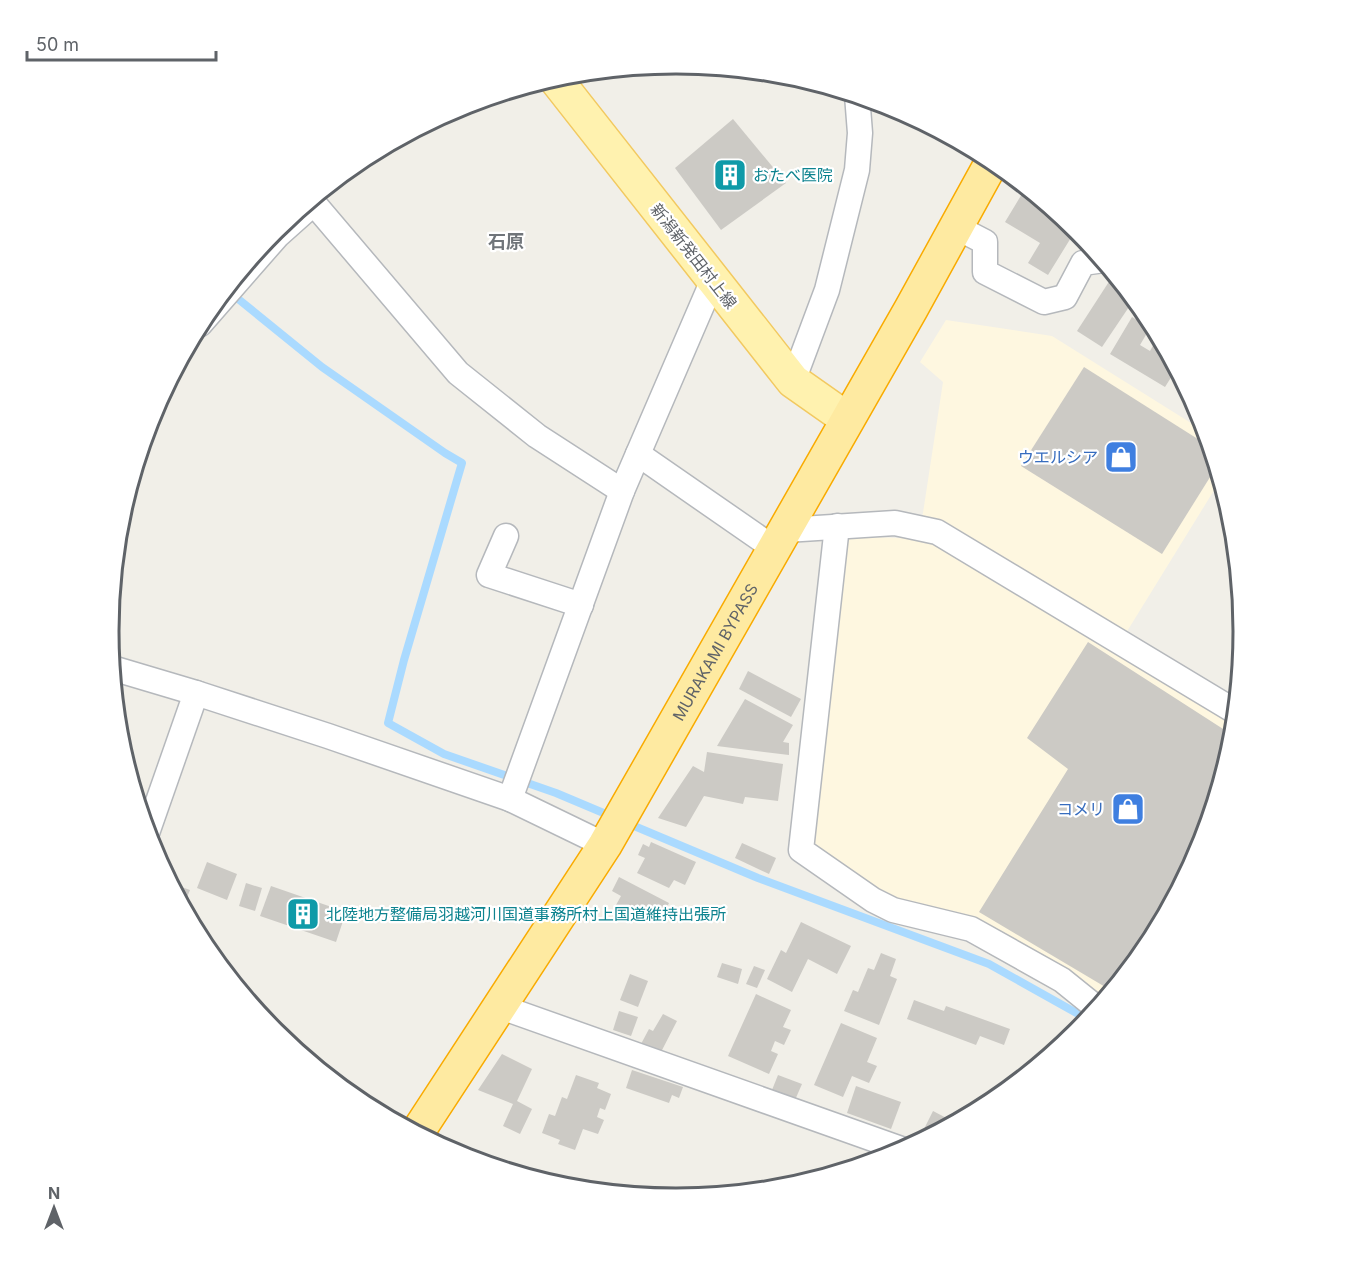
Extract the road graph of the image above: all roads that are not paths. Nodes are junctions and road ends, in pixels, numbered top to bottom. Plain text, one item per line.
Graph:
1 (561, 86) edge
2 (858, 104) edge
3 (988, 169) edge
4 (317, 206) edge
5 (956, 227) junction
6 (1094, 261) edge
7 (713, 280) junction
8 (793, 381) junction
9 (847, 419) junction
10 (638, 454) junction
11 (622, 491) junction
12 (837, 526) junction
13 (506, 536) dead end
14 (780, 539) junction
15 (581, 605) junction
16 (120, 670) edge
17 (196, 693) junction
18 (1228, 707) edge
19 (510, 799) junction
20 (150, 813) edge
21 (605, 845) junction
22 (1091, 1004) edge
23 (501, 1008) junction
24 (421, 1126) edge
25 (891, 1145) edge

1 - 7 main road, 新潟新発田村上線
2 - 8 street
3 - 5 highway, MURAKAMI BYPASS
4 - 11 street
5 - 6 street
5 - 9 highway, MURAKAMI BYPASS
7 - 8 main road, 新潟新発田村上線
7 - 10 street
8 - 9 main road, 新潟新発田村上線
9 - 14 highway, MURAKAMI BYPASS
10 - 11 street
10 - 14 street
11 - 15 street
12 - 14 street
12 - 18 street
12 - 22 street
13 - 15 street
14 - 21 highway, MURAKAMI BYPASS
15 - 19 street
16 - 17 street
17 - 19 street
17 - 20 street
19 - 21 street
21 - 23 highway, MURAKAMI BYPASS
23 - 24 highway, MURAKAMI BYPASS
23 - 25 street

